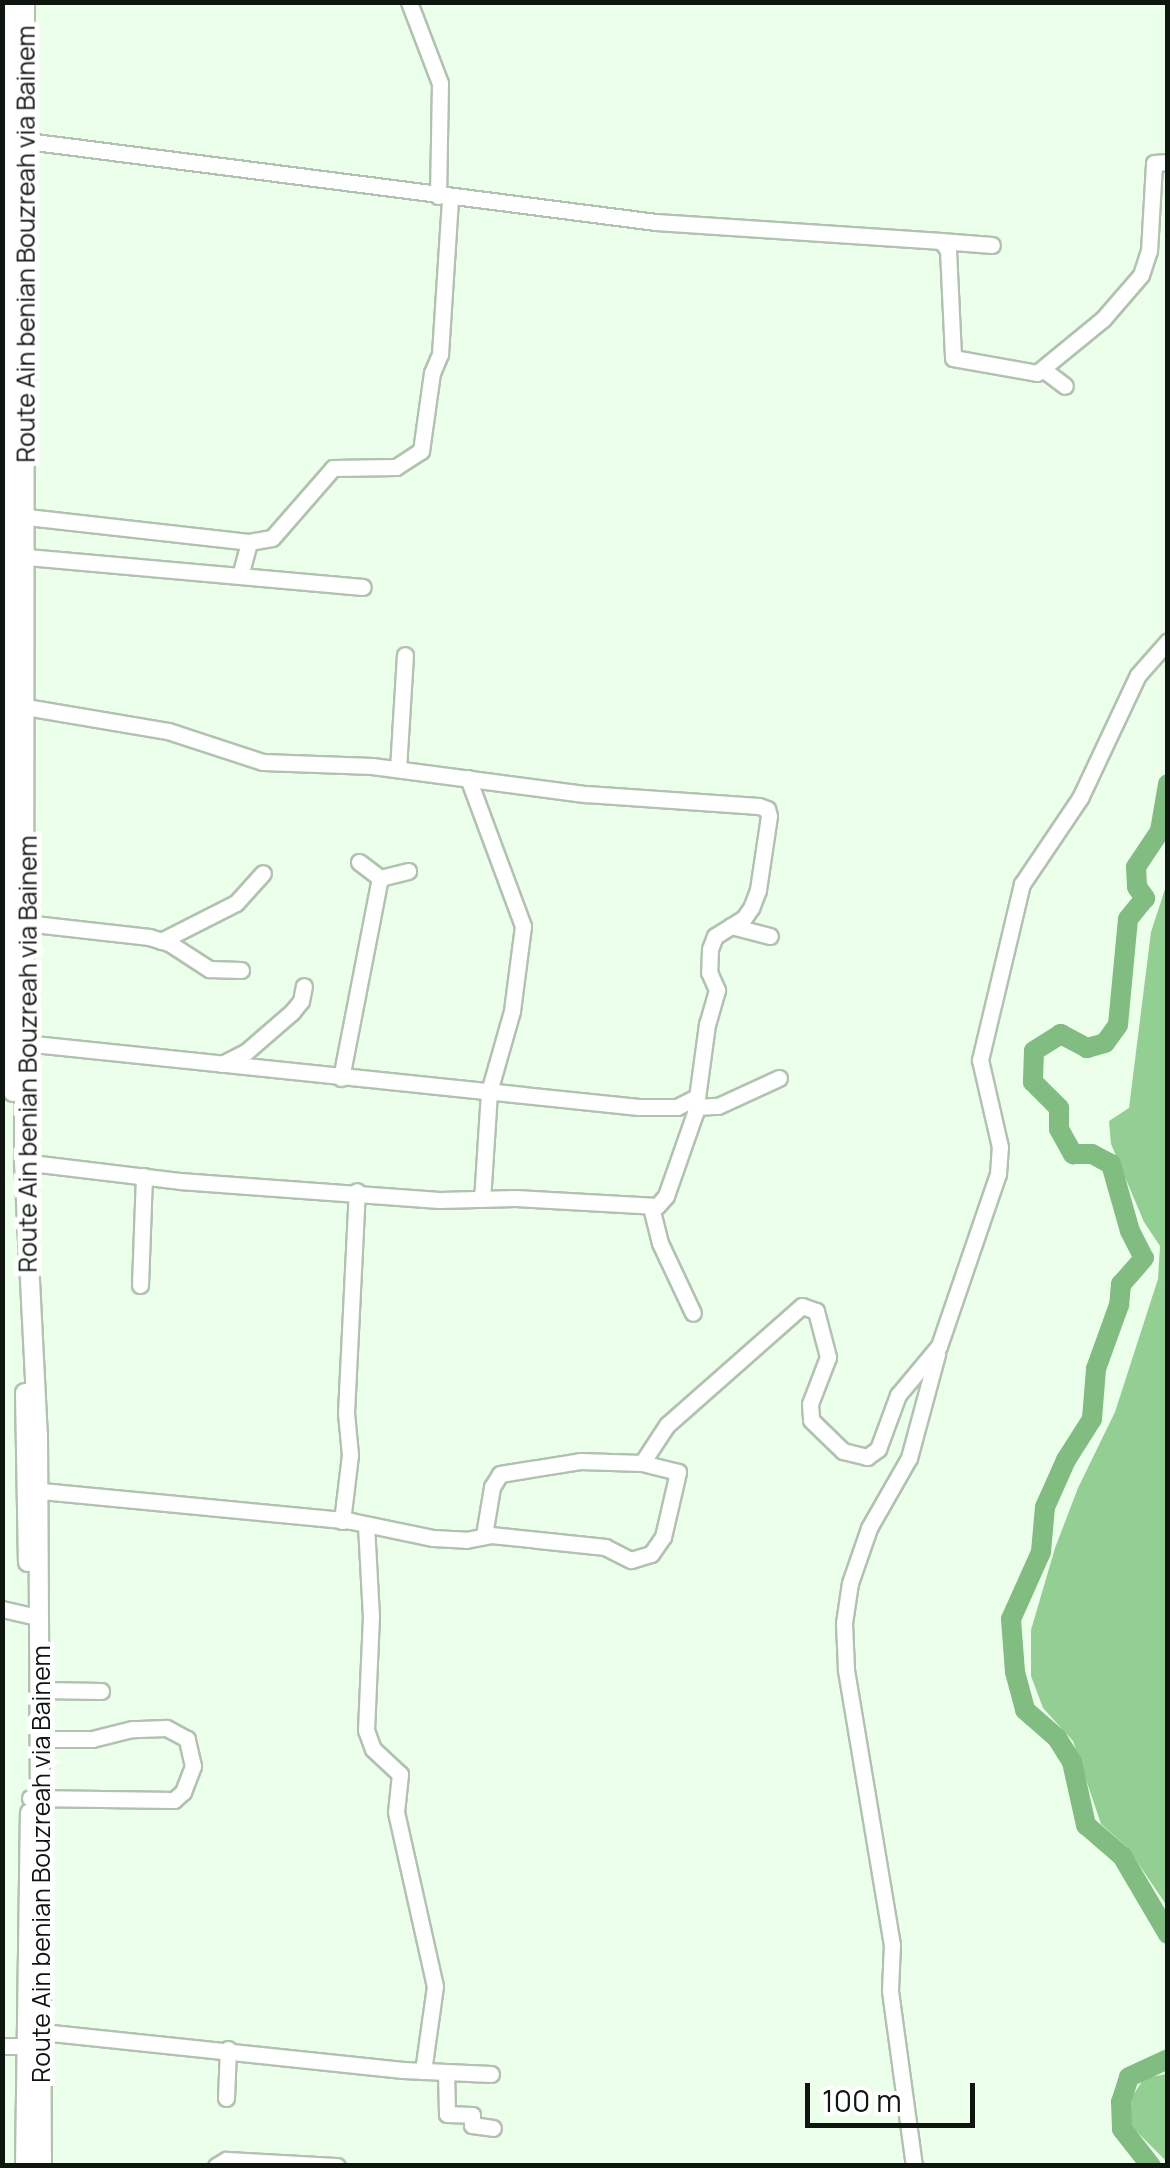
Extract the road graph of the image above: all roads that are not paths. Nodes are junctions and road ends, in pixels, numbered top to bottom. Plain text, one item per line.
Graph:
1 (12, 2) edge
2 (26, 2) edge
3 (409, 2) edge
4 (27, 141) junction
5 (1168, 162) edge
6 (444, 197) junction
7 (940, 240) junction
8 (992, 245) dead end
9 (1044, 370) junction
10 (1064, 386) dead end
11 (27, 517) junction
12 (249, 542) junction
13 (27, 557) junction
14 (240, 576) junction
15 (362, 587) dead end
16 (1168, 640) edge
17 (405, 655) dead end
18 (14, 704) edge
19 (398, 770) junction
20 (468, 778) junction
21 (359, 862) dead end
22 (408, 871) dead end
23 (262, 872) dead end
24 (380, 878) junction
25 (25, 922) junction
26 (732, 926) junction
27 (770, 936) dead end
28 (162, 941) junction
29 (241, 970) dead end
30 (304, 986) dead end
31 (24, 1043) junction
32 (222, 1064) junction
33 (341, 1078) junction
34 (779, 1078) dead end
35 (489, 1092) junction
36 (696, 1102) junction
37 (24, 1162) junction
38 (144, 1176) junction
39 (357, 1191) junction
40 (482, 1198) junction
41 (651, 1207) junction
42 (140, 1285) dead end
43 (693, 1313) dead end
44 (939, 1346) junction
45 (642, 1463) junction
46 (33, 1490) junction
47 (342, 1520) junction
48 (366, 1525) junction
49 (484, 1536) junction
50 (2, 1609) edge
51 (29, 1615) junction
52 (41, 1690) junction
53 (101, 1691) dead end
54 (41, 1739) junction
55 (36, 1799) junction
56 (42, 2032) junction
57 (2, 2046) edge
58 (26, 2046) junction
59 (228, 2049) junction
60 (423, 2071) junction
61 (446, 2072) junction
62 (491, 2074) dead end
63 (226, 2098) dead end
64 (492, 2128) dead end
65 (25, 2166) edge
66 (42, 2166) edge
67 (216, 2166) edge
68 (337, 2166) edge
69 (914, 2166) edge

1 - 18 main road, Route Ain benian Bouzreah via Bainem
2 - 4 main road, Route Ain benian Bouzreah via Bainem
3 - 6 street
4 - 6 street
4 - 11 main road, Route Ain benian Bouzreah via Bainem
5 - 9 street
6 - 7 street
6 - 12 street
7 - 8 street
7 - 9 street
9 - 10 street
11 - 12 street
11 - 13 main road, Route Ain benian Bouzreah via Bainem
12 - 14 street
13 - 14 street
13 - 18 main road, Route Ain benian Bouzreah via Bainem
14 - 15 street
16 - 44 street
17 - 19 street
18 - 19 street
18 - 25 main road, Route Ain benian Bouzreah via Bainem
18 - 46 main road, Route Ain benian Bouzreah via Bainem
19 - 20 street
20 - 26 street
20 - 35 street
21 - 24 street
22 - 24 street
23 - 28 street
24 - 33 street
25 - 28 street
25 - 31 main road, Route Ain benian Bouzreah via Bainem
26 - 27 street
26 - 36 street
28 - 29 street
30 - 32 street
31 - 32 street
31 - 37 main road, Route Ain benian Bouzreah via Bainem
32 - 33 street
33 - 35 street
34 - 36 street
35 - 36 street
35 - 40 street
36 - 41 street
37 - 38 street
37 - 46 main road, Route Ain benian Bouzreah via Bainem
38 - 39 street
38 - 42 street
39 - 40 street
39 - 47 street
40 - 41 street
41 - 43 street
44 - 45 street
44 - 69 street
45 - 49 street
45 - 49 street
46 - 47 street
46 - 51 main road, Route Ain benian Bouzreah via Bainem
46 - 52 main road, Route Ain benian Bouzreah via Bainem
47 - 48 street
48 - 49 street
48 - 60 street
50 - 51 street
51 - 55 main road, Route Ain benian Bouzreah via Bainem
52 - 53 street
52 - 54 main road, Route Ain benian Bouzreah via Bainem
54 - 55 main road, Route Ain benian Bouzreah via Bainem
54 - 55 street
55 - 56 main road, Route Ain benian Bouzreah via Bainem
55 - 58 main road, Route Ain benian Bouzreah via Bainem
56 - 59 street
56 - 66 main road, Route Ain benian Bouzreah via Bainem
57 - 58 street
58 - 65 main road, Route Ain benian Bouzreah via Bainem
59 - 60 street
59 - 63 street
60 - 61 street
61 - 62 street
61 - 64 street
67 - 68 street

